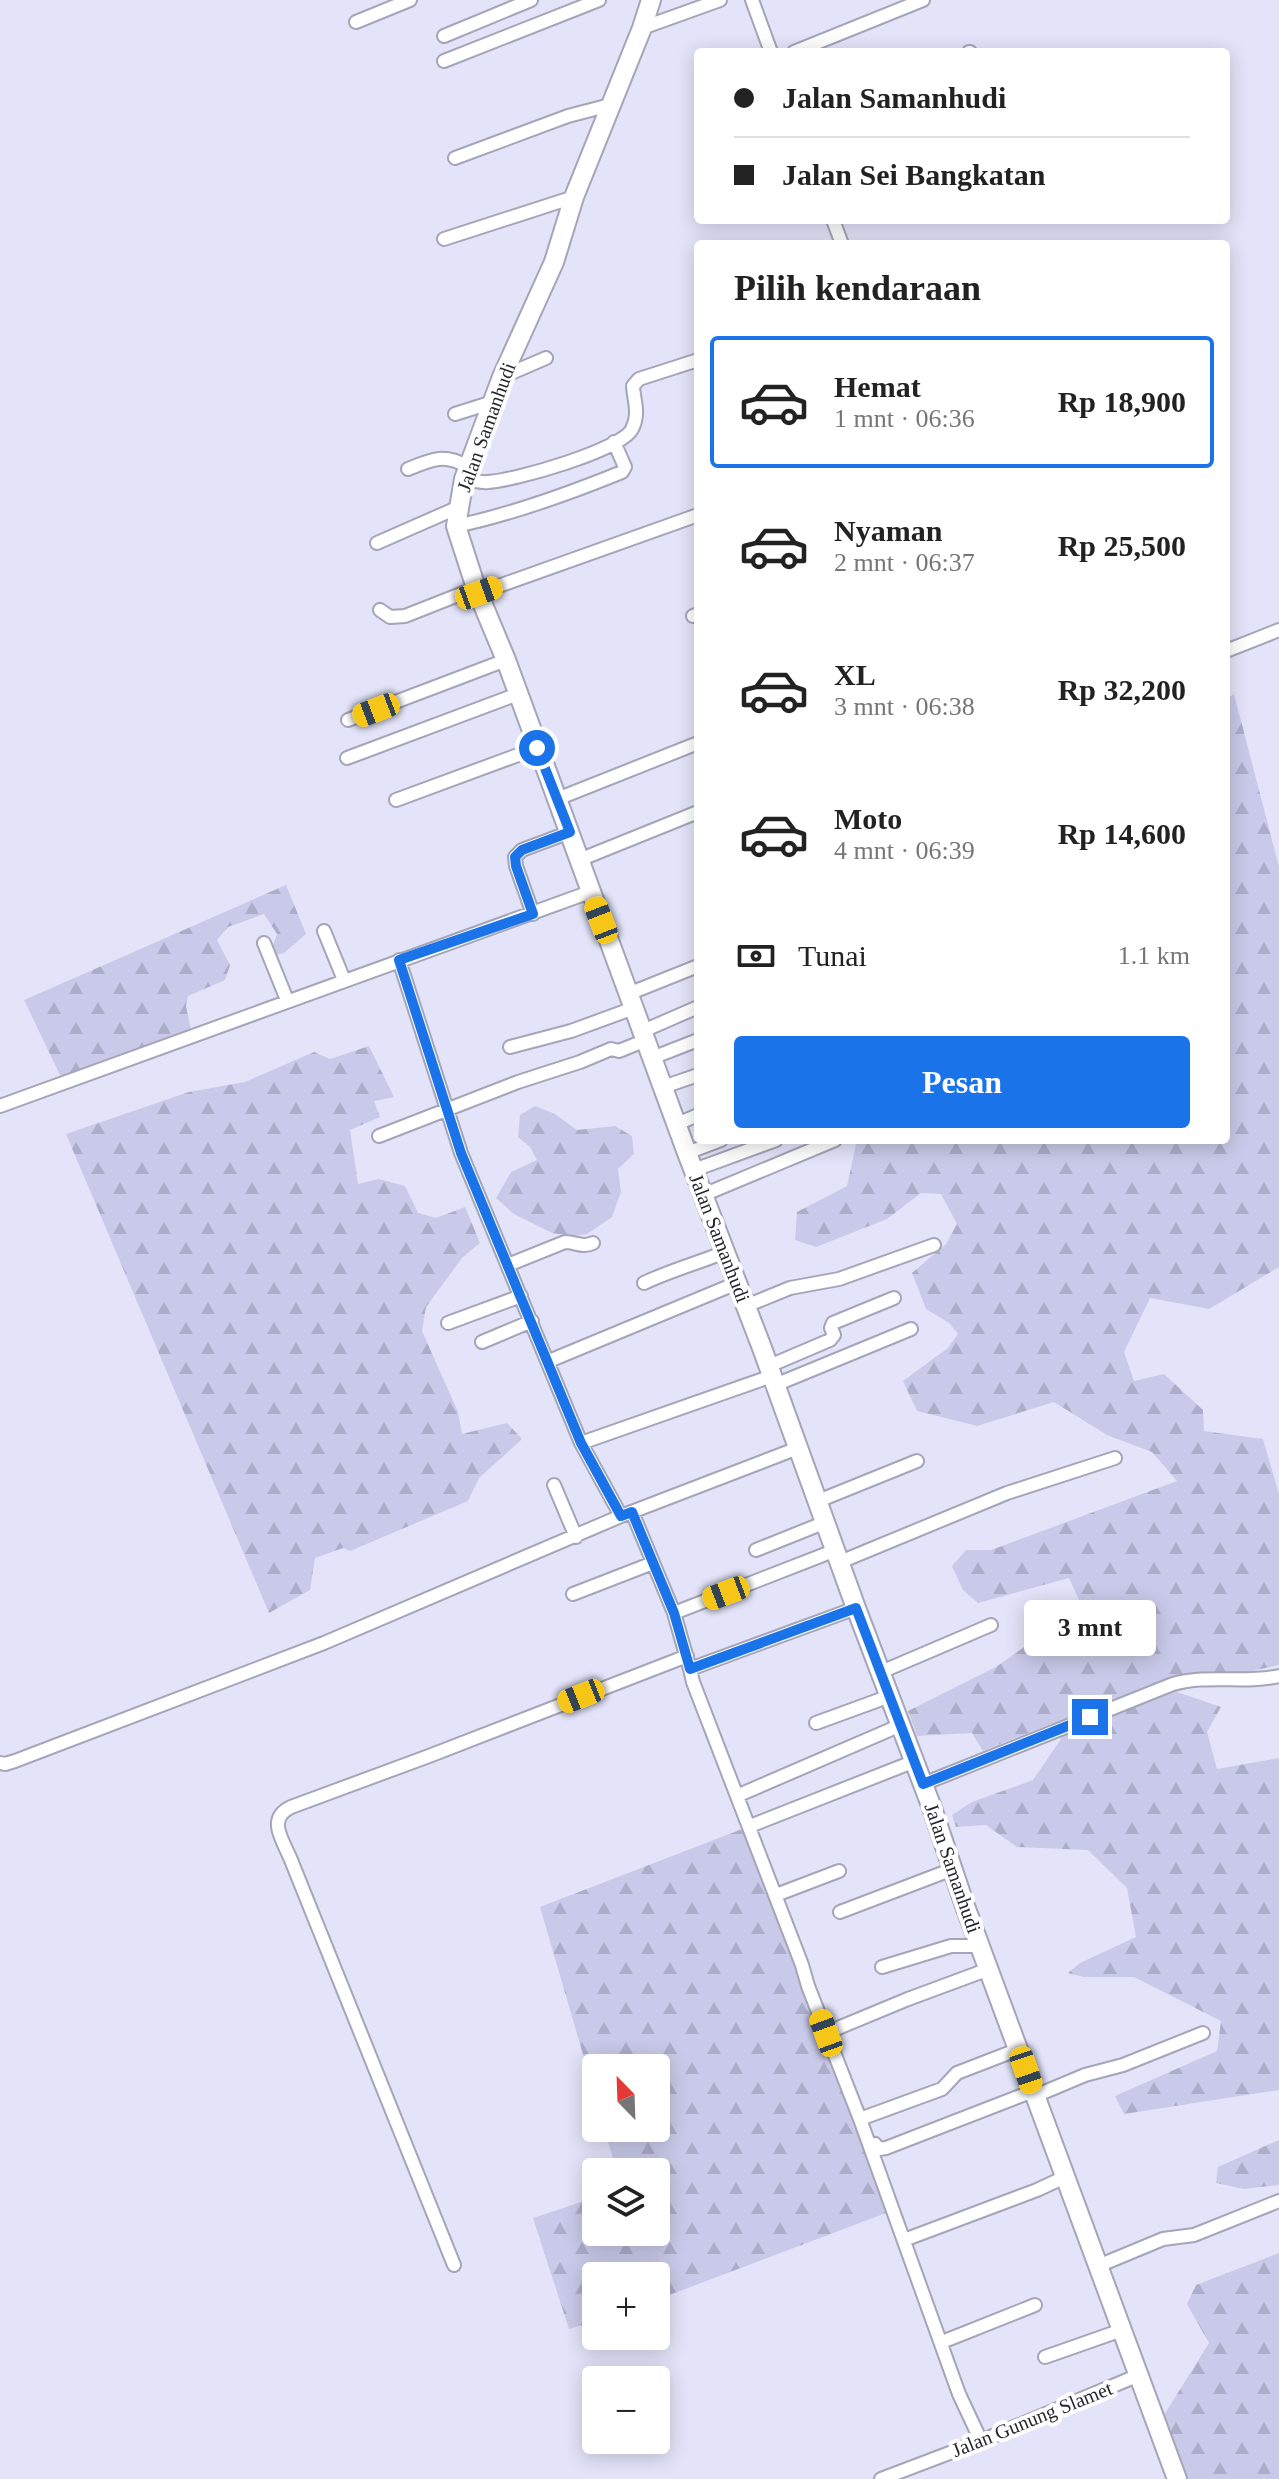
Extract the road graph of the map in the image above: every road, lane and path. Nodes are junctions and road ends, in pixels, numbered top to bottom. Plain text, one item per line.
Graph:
1 (410, 0) edge
2 (531, 0) edge
3 (599, 0) edge
4 (651, 0) edge
5 (720, 0) edge
6 (752, 0) edge
7 (923, 0) edge
8 (356, 22) dead end
9 (642, 28) junction
10 (444, 36) dead end
11 (770, 48) edge
12 (804, 48) edge
13 (444, 61) dead end
14 (610, 105) junction
15 (455, 158) dead end
16 (574, 197) junction
17 (444, 239) dead end
18 (546, 358) dead end
19 (694, 361) edge
20 (502, 377) junction
21 (493, 402) junction
22 (455, 414) dead end
23 (614, 442) junction
24 (408, 469) dead end
25 (466, 473) junction
26 (459, 507) junction
27 (694, 516) edge
28 (456, 526) junction
29 (377, 543) dead end
30 (477, 591) junction
31 (380, 610) dead end
32 (1279, 630) edge
33 (1230, 649) edge
34 (506, 660) junction
35 (518, 694) junction
36 (348, 720) dead end
37 (694, 745) edge
38 (537, 748) junction
39 (347, 758) dead end
40 (557, 799) junction
41 (396, 800) dead end
42 (694, 814) edge
43 (570, 832) junction
44 (579, 860) junction
45 (590, 892) junction
46 (533, 914) junction
47 (324, 931) dead end
48 (264, 943) dead end
49 (399, 960) junction
50 (694, 968) edge
51 (344, 980) junction
52 (287, 1000) junction
53 (631, 1001) junction
54 (694, 1010) edge
55 (694, 1040) edge
56 (647, 1043) junction
57 (510, 1047) dead end
58 (694, 1076) edge
59 (663, 1087) junction
60 (0, 1106) edge
61 (447, 1111) junction
62 (694, 1117) edge
63 (677, 1124) junction
64 (379, 1136) dead end
65 (716, 1144) edge
66 (761, 1144) edge
67 (825, 1144) edge
68 (691, 1162) junction
69 (703, 1195) junction
70 (593, 1243) dead end
71 (934, 1245) dead end
72 (725, 1252) junction
73 (508, 1265) junction
74 (644, 1283) dead end
75 (737, 1283) junction
76 (521, 1296) junction
77 (894, 1298) dead end
78 (746, 1306) junction
79 (532, 1321) junction
80 (448, 1323) dead end
81 (911, 1329) dead end
82 (482, 1342) dead end
83 (549, 1361) junction
84 (772, 1375) junction
85 (581, 1443) junction
86 (798, 1448) junction
87 (1115, 1458) dead end
88 (917, 1461) dead end
89 (554, 1485) dead end
90 (818, 1501) junction
91 (627, 1514) junction
92 (826, 1522) junction
93 (576, 1537) junction
94 (756, 1550) dead end
95 (838, 1556) junction
96 (653, 1563) junction
97 (573, 1594) dead end
98 (856, 1608) junction
99 (674, 1613) junction
100 (991, 1625) dead end
101 (688, 1662) junction
102 (881, 1672) junction
103 (1279, 1676) edge
104 (890, 1696) junction
105 (816, 1723) dead end
106 (901, 1725) junction
107 (915, 1761) junction
108 (0, 1763) edge
109 (923, 1784) junction
110 (739, 1795) junction
111 (750, 1826) junction
112 (953, 1869) junction
113 (839, 1871) dead end
114 (776, 1895) junction
115 (840, 1912) dead end
116 (981, 1946) junction
117 (882, 1967) dead end
118 (989, 1969) junction
119 (826, 2033) junction
120 (1203, 2033) dead end
121 (1019, 2049) junction
122 (1034, 2093) junction
123 (860, 2119) junction
124 (870, 2146) junction
125 (1067, 2176) junction
126 (1279, 2201) edge
127 (904, 2240) junction
128 (454, 2265) dead end
129 (1098, 2266) junction
130 (1035, 2305) dead end
131 (1122, 2330) junction
132 (942, 2342) junction
133 (1045, 2357) dead end
134 (1139, 2375) junction
135 (981, 2441) junction
136 (887, 2478) edge
137 (1177, 2479) edge

1 - 8 street
2 - 10 street
3 - 13 street
4 - 9 street, Jalan Samanhudi
5 - 9 street
6 - 11 street
7 - 12 street
9 - 14 street, Jalan Samanhudi
14 - 15 street
14 - 16 street, Jalan Samanhudi
16 - 17 street
16 - 20 street, Jalan Samanhudi
18 - 20 street
19 - 23 street
20 - 21 street, Jalan Samanhudi
21 - 22 street
21 - 25 street, Jalan Samanhudi
23 - 25 street
23 - 28 street
24 - 25 street
25 - 26 street, Jalan Samanhudi
26 - 28 street, Jalan Samanhudi
26 - 29 street
27 - 30 street
28 - 30 street, Jalan Samanhudi
30 - 31 street
30 - 34 street, Jalan Samanhudi
32 - 33 street
34 - 35 street, Jalan Samanhudi
34 - 36 street
35 - 38 street, Jalan Samanhudi
35 - 39 street
37 - 40 street
38 - 40 street, Jalan Samanhudi
38 - 41 street
40 - 43 street, Jalan Samanhudi
42 - 44 street
43 - 44 street, Jalan Samanhudi
43 - 46 street
44 - 45 street, Jalan Samanhudi
45 - 46 street
45 - 53 street, Jalan Samanhudi
46 - 49 street
47 - 51 street
48 - 52 street
49 - 51 street
49 - 61 street
50 - 53 street
51 - 52 street
52 - 60 street
53 - 56 street, Jalan Samanhudi
53 - 57 street
54 - 56 street
55 - 56 street
56 - 59 street, Jalan Samanhudi
56 - 61 street
58 - 59 street
59 - 63 street, Jalan Samanhudi
61 - 64 street
61 - 73 street
62 - 63 street
63 - 68 street, Jalan Samanhudi
65 - 68 street
66 - 68 street
67 - 69 street
68 - 69 street, Jalan Samanhudi
69 - 72 street, Jalan Samanhudi
70 - 73 street
71 - 78 street
72 - 74 street
72 - 75 street, Jalan Samanhudi
73 - 76 street
75 - 78 street, Jalan Samanhudi
75 - 83 street
76 - 79 street
76 - 80 street
77 - 84 street
78 - 84 street, Jalan Samanhudi
79 - 82 street
79 - 83 street
81 - 84 street
83 - 85 street
84 - 85 street
84 - 86 street, Jalan Samanhudi
85 - 91 street
86 - 90 street, Jalan Samanhudi
86 - 91 street
87 - 95 street
88 - 90 street
89 - 93 street
90 - 92 street, Jalan Samanhudi
91 - 93 street
91 - 96 street
92 - 94 street
92 - 95 street, Jalan Samanhudi
93 - 108 street
95 - 98 street, Jalan Samanhudi
95 - 99 street
96 - 97 street
96 - 99 street
98 - 101 street
98 - 102 street, Jalan Samanhudi
99 - 101 street
100 - 102 street
101 - 110 street
101 - 128 street
102 - 104 street, Jalan Samanhudi
103 - 109 street
104 - 105 street
104 - 106 street, Jalan Samanhudi
106 - 107 street, Jalan Samanhudi
106 - 110 street
107 - 109 street, Jalan Samanhudi
107 - 111 street
109 - 112 street, Jalan Samanhudi
110 - 111 street
111 - 114 street
112 - 115 street
112 - 116 street, Jalan Samanhudi
113 - 114 street
114 - 119 street
116 - 117 street
116 - 118 street, Jalan Samanhudi
118 - 119 street
118 - 121 street, Jalan Samanhudi
119 - 123 street
120 - 122 street
121 - 122 street, Jalan Samanhudi
121 - 123 street
122 - 124 street
122 - 125 street, Jalan Samanhudi
123 - 124 street
124 - 127 street
125 - 127 street
125 - 129 street, Jalan Samanhudi
126 - 129 street
127 - 132 street
129 - 131 street, Jalan Samanhudi
130 - 132 street
131 - 133 street
131 - 134 street, Jalan Samanhudi
132 - 135 street
134 - 135 street, Jalan Gunung Slamet
134 - 137 street, Jalan Samanhudi
135 - 136 street, Jalan Gunung Slamet

